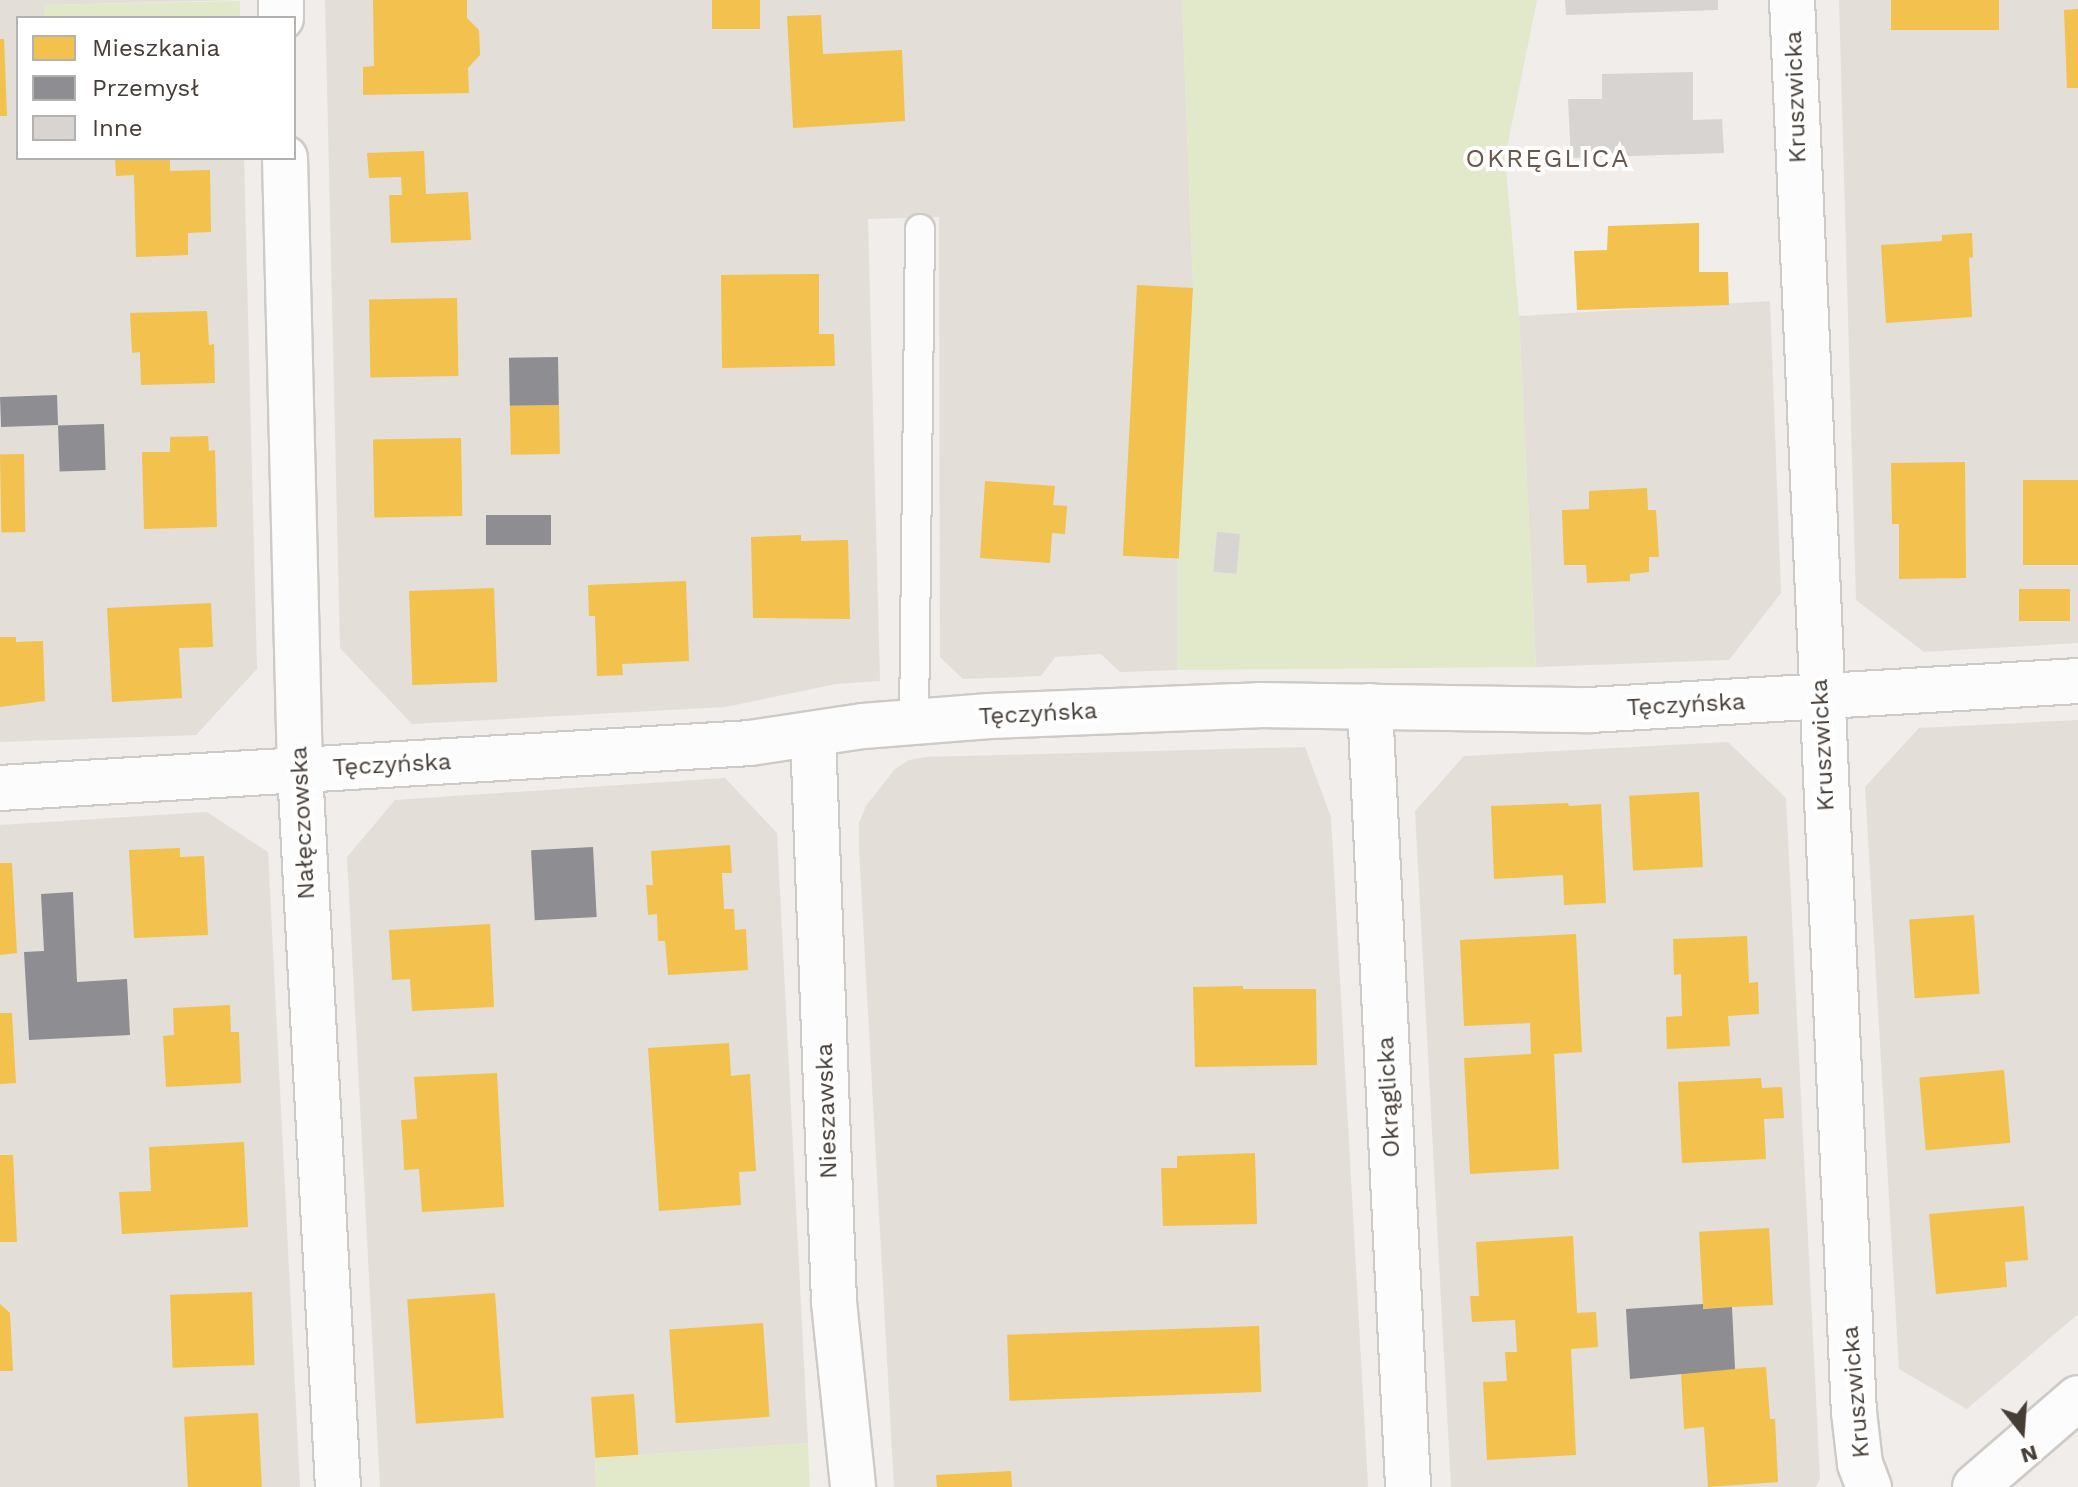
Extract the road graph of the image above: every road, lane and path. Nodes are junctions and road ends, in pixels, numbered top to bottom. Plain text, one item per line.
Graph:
1 (1792, 0) edge
2 (285, 160) edge
3 (920, 229) dead end
4 (2078, 681) edge
5 (1820, 697) junction
6 (1370, 706) junction
7 (914, 721) junction
8 (813, 734) junction
9 (300, 770) junction
10 (0, 788) edge
11 (2078, 1398) edge
12 (338, 1487) edge
13 (853, 1487) edge
14 (1408, 1487) edge
15 (1869, 1487) edge
16 (1975, 1487) edge

1 - 5 street, Kruszwicka
2 - 9 street, Nałęczowska
3 - 7 lane
4 - 5 street, Tęczyńska
5 - 6 street, Tęczyńska
5 - 15 street, Kruszwicka
6 - 7 street, Tęczyńska
6 - 14 street, Okrąglicka
7 - 8 street, Tęczyńska
8 - 9 street, Tęczyńska
8 - 13 street, Nieszawska
9 - 10 street, Tęczyńska
9 - 12 street, Nałęczowska
11 - 16 street

